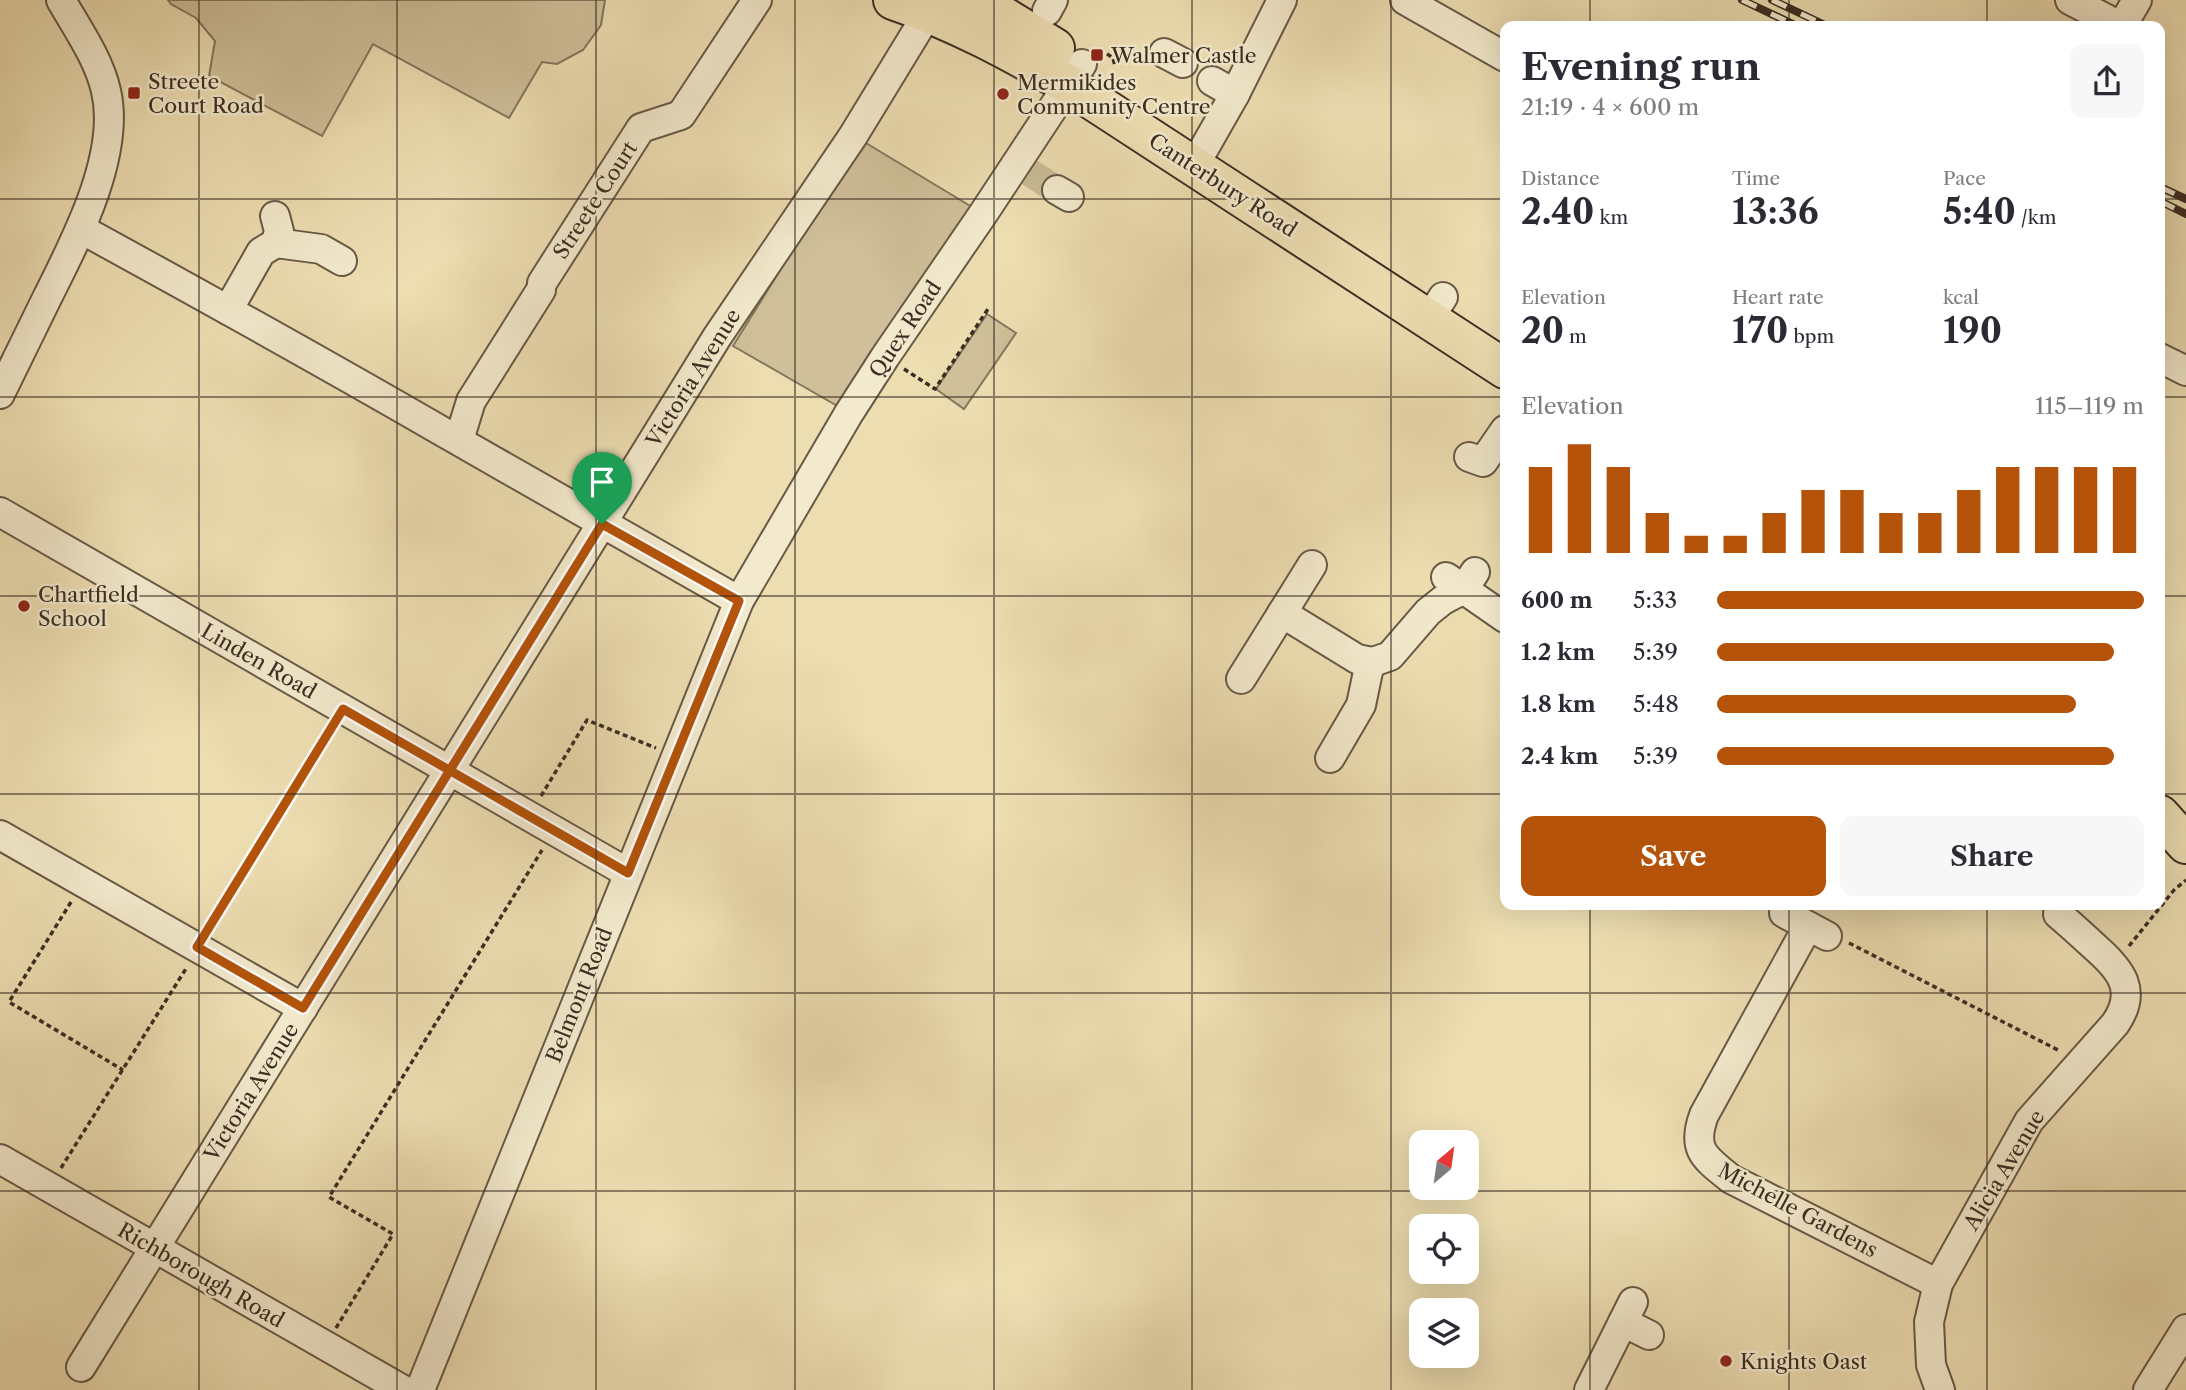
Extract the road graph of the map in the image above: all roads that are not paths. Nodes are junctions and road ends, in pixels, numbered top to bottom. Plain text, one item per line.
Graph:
1 (61, 0) edge
2 (757, 0) edge
3 (893, 0) edge
4 (968, 0) edge
5 (1282, 0) edge
6 (1405, 0) edge
7 (2070, 0) edge
8 (2137, 0) edge
9 (933, 6) edge
10 (2111, 21) edge
11 (2124, 21) edge
12 (1500, 54) edge
13 (1075, 74) junction
14 (1200, 155) junction
15 (81, 229) junction
16 (342, 261) dead end
17 (1436, 308) junction
18 (228, 310) junction
19 (1500, 335) edge
20 (2165, 360) edge
21 (1500, 365) edge
22 (2186, 371) edge
23 (0, 394) edge
24 (1500, 437) edge
25 (459, 440) junction
26 (1469, 457) dead end
27 (0, 512) edge
28 (602, 524) junction
29 (1312, 565) dead end
30 (739, 601) junction
31 (1282, 613) junction
32 (1500, 613) edge
33 (1370, 662) junction
34 (1241, 680) dead end
35 (1330, 758) dead end
36 (450, 770) junction
37 (2165, 821) edge
38 (0, 835) edge
39 (2186, 844) edge
40 (628, 873) junction
41 (2055, 917) edge
42 (1806, 925) road end
43 (303, 1008) junction
44 (0, 1159) edge
45 (155, 1248) junction
46 (1938, 1284) junction
47 (2186, 1329) edge
48 (1649, 1335) dead end
49 (81, 1367) dead end
50 (403, 1390) edge
51 (420, 1390) edge
52 (1589, 1390) edge
53 (1940, 1390) edge
54 (2148, 1390) edge

1 - 15 street
2 - 25 street, Streete Court
3 - 9 highway, Canterbury Road
4 - 13 highway, Canterbury Road
5 - 14 street
6 - 12 street
7 - 10 street
8 - 11 street
9 - 13 highway, Canterbury Road
9 - 28 street, Victoria Avenue
13 - 14 highway, Canterbury Road
13 - 30 street, Quex Road
14 - 17 highway, Canterbury Road
15 - 18 street
15 - 23 street
16 - 18 street
17 - 19 highway, Canterbury Road
17 - 21 highway, Canterbury Road
18 - 25 street
20 - 22 street
24 - 26 street
25 - 28 street
27 - 36 street, Linden Road
28 - 30 street
28 - 36 street, Victoria Avenue
29 - 31 street
30 - 40 street, Belmont Road
31 - 33 street
31 - 34 street
32 - 33 street
33 - 35 street
36 - 40 street, Linden Road
36 - 43 street, Victoria Avenue
37 - 39 highway
38 - 43 street
40 - 51 street, Belmont Road
41 - 46 street, Alicia Avenue
42 - 46 street, Michelle Gardens
43 - 45 street, Victoria Avenue
44 - 45 street, Richborough Road
45 - 49 street, Victoria Avenue
45 - 50 street, Richborough Road
46 - 53 street, Alicia Avenue
47 - 54 street
48 - 52 street

